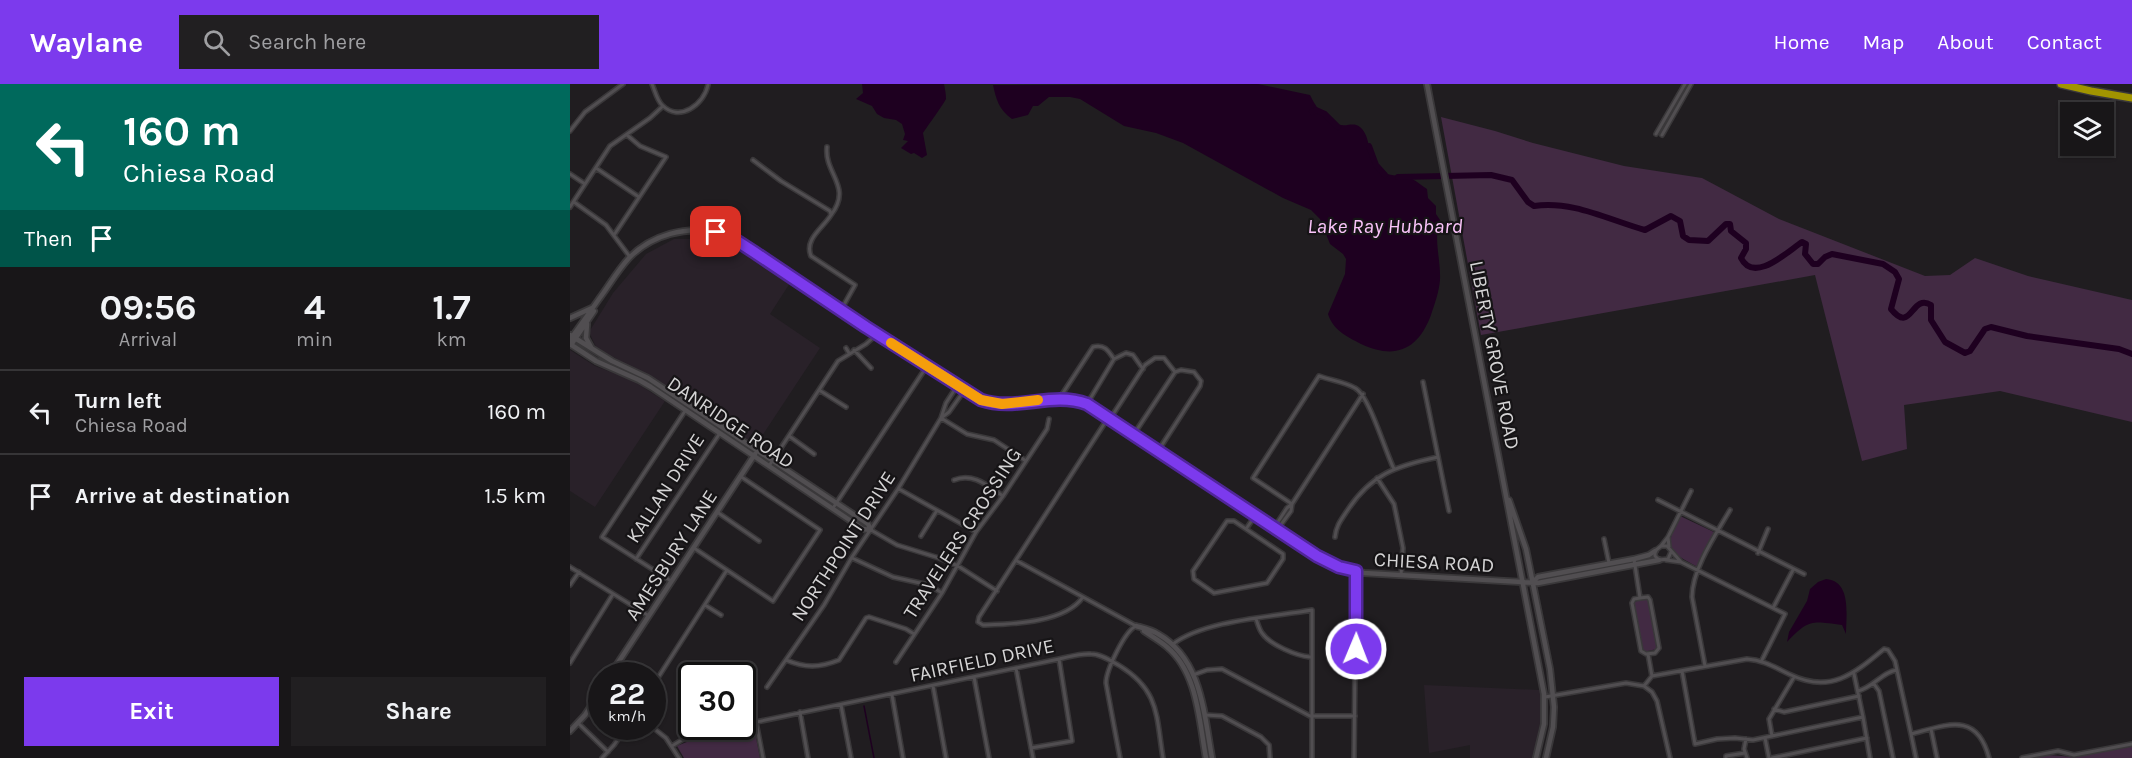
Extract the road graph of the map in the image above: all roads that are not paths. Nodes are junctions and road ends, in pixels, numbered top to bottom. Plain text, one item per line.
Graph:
1 (623, 84) edge
2 (652, 84) edge
3 (1427, 84) edge
4 (1685, 84) edge
5 (1691, 84) edge
6 (2061, 84) edge
7 (708, 85) edge
8 (2132, 98) edge
9 (663, 106) junction
10 (570, 130) edge
11 (1656, 134) dead end
12 (627, 135) junction
13 (1662, 135) dead end
14 (827, 147) dead end
15 (753, 160) dead end
16 (595, 168) junction
17 (570, 174) edge
18 (585, 184) junction
19 (639, 197) junction
20 (574, 202) junction
21 (570, 207) edge
22 (831, 215) junction
23 (614, 235) junction
24 (630, 257) junction
25 (598, 300) junction
26 (592, 308) junction
27 (841, 309) junction
28 (591, 315) junction
29 (570, 318) edge
30 (877, 334) junction
31 (572, 340) edge
32 (586, 345) junction
33 (846, 348) dead end
34 (593, 350) junction
35 (854, 350) junction
36 (849, 353) junction
37 (587, 355) junction
38 (593, 359) junction
39 (1114, 359) junction
40 (612, 361) junction
41 (927, 366) junction
42 (871, 368) dead end
43 (1143, 369) junction
44 (1175, 372) junction
45 (1423, 382) dead end
46 (957, 386) junction
47 (819, 390) junction
48 (964, 391) junction
49 (1363, 394) junction
50 (1059, 399) junction
51 (1087, 404) junction
52 (846, 407) dead end
53 (685, 411) junction
54 (941, 418) junction
55 (1109, 418) junction
56 (1049, 419) dead end
57 (720, 433) junction
58 (1134, 434) junction
59 (789, 436) junction
60 (1158, 451) junction
61 (755, 453) junction
62 (814, 454) dead end
63 (1438, 457) junction
64 (1026, 461) junction
65 (771, 464) junction
66 (1394, 469) junction
67 (740, 476) junction
68 (1377, 478) junction
69 (954, 480) dead end
70 (898, 489) junction
71 (1506, 490) junction
72 (1691, 491) dead end
73 (1003, 496) junction
74 (1658, 500) dead end
75 (1292, 504) junction
76 (835, 506) junction
77 (1730, 510) dead end
78 (1449, 511) dead end
79 (717, 512) junction
80 (936, 512) junction
81 (1680, 513) junction
82 (1255, 516) junction
83 (1246, 529) junction
84 (1276, 529) junction
85 (1768, 529) dead end
86 (871, 530) junction
87 (976, 532) junction
88 (1718, 532) junction
89 (921, 536) dead end
90 (1335, 537) dead end
91 (1668, 537) junction
92 (1604, 539) dead end
93 (759, 541) dead end
94 (1661, 546) junction
95 (1669, 547) junction
96 (694, 548) junction
97 (1655, 551) junction
98 (1671, 552) junction
99 (1758, 553) junction
100 (852, 558) junction
101 (636, 560) junction
102 (1659, 560) junction
103 (1666, 560) junction
104 (1017, 561) junction
105 (1634, 562) junction
106 (1681, 562) junction
107 (958, 566) junction
108 (1609, 566) junction
109 (570, 567) edge
110 (1698, 569) junction
111 (727, 570) junction
112 (1792, 570) junction
113 (579, 571) junction
114 (1356, 571) junction
115 (1803, 574) dead end
116 (1401, 575) junction
117 (672, 582) junction
118 (1533, 582) junction
119 (1524, 583) junction
120 (570, 585) edge
121 (997, 591) junction
122 (942, 593) junction
123 (613, 594) junction
124 (1083, 597) junction
125 (1640, 598) junction
126 (705, 605) junction
127 (1773, 608) junction
128 (721, 615) dead end
129 (649, 616) junction
130 (1256, 619) junction
131 (1136, 626) junction
132 (914, 634) junction
133 (1170, 647) junction
134 (1648, 654) junction
135 (1311, 657) junction
136 (1059, 659) junction
137 (786, 660) junction
138 (1762, 660) junction
139 (619, 662) edge
140 (896, 662) dead end
141 (1113, 662) junction
142 (570, 663) edge
143 (666, 665) edge
144 (1705, 666) junction
145 (1016, 668) junction
146 (1897, 670) junction
147 (1682, 671) junction
148 (1854, 674) junction
149 (1191, 675) junction
150 (1652, 676) junction
151 (1794, 676) junction
152 (974, 677) junction
153 (1874, 684) junction
154 (933, 686) junction
155 (1644, 686) junction
156 (767, 687) dead end
157 (1859, 693) junction
158 (892, 695) junction
159 (1553, 696) junction
160 (1545, 697) junction
161 (841, 705) junction
162 (588, 709) edge
163 (1774, 709) junction
164 (800, 712) junction
165 (1201, 716) junction
166 (1310, 716) junction
167 (1355, 716) junction
168 (1863, 717) junction
169 (756, 722) joint
170 (578, 723) junction
171 (1931, 729) junction
172 (570, 731) edge
173 (1911, 734) junction
174 (1772, 736) junction
175 (666, 738) edge
176 (1765, 738) junction
177 (1867, 738) junction
178 (1746, 739) junction
179 (617, 740) edge
180 (682, 740) edge
181 (2132, 744) edge
182 (672, 746) junction
183 (1031, 747) junction
184 (608, 752) junction
185 (1745, 753) junction
186 (602, 758) edge
187 (679, 758) edge
188 (763, 758) edge
189 (808, 758) edge
190 (851, 758) edge
191 (903, 758) edge
192 (946, 758) edge
193 (989, 758) edge
194 (1033, 758) edge
195 (1120, 758) edge
196 (1163, 758) edge
197 (1206, 758) edge
198 (1212, 758) edge
199 (1270, 758) edge
200 (1312, 758) edge
201 (1354, 758) edge
202 (1536, 758) edge
203 (1546, 758) edge
204 (1670, 758) edge
205 (1726, 758) edge
206 (1747, 758) edge
207 (1771, 758) edge
208 (1870, 758) edge
209 (1893, 758) edge
210 (1916, 758) edge
211 (1937, 758) edge
212 (1989, 758) edge
213 (2022, 758) edge

1 - 10 street
2 - 9 street
3 - 71 main road, LIBERTY GROVE ROAD
4 - 11 street
5 - 13 street
6 - 8 highway
7 - 9 street
9 - 12 street
12 - 16 street
12 - 19 street
14 - 22 street
15 - 22 street
16 - 18 street
16 - 19 street
17 - 18 street
18 - 20 street
19 - 23 street
20 - 21 street
20 - 23 street
22 - 27 street
23 - 24 street
24 - 25 main road, CHIESA ROAD
24 - 27 main road, CHIESA ROAD
25 - 26 main road, CHIESA ROAD
25 - 28 main road, CHIESA ROAD
26 - 29 main road
26 - 31 main road, CHIESA ROAD
27 - 30 main road, CHIESA ROAD
28 - 31 main road, CHIESA ROAD
28 - 34 main road
30 - 35 street
30 - 41 main road, CHIESA ROAD
31 - 32 main road, DANRIDGE ROAD
31 - 37 main road, DANRIDGE ROAD
32 - 34 main road, DANRIDGE ROAD
32 - 37 main road
33 - 36 street
34 - 40 main road, DANRIDGE ROAD
35 - 36 street
35 - 42 street
36 - 47 street
37 - 38 main road, DANRIDGE ROAD
38 - 40 main road
38 - 53 main road, DANRIDGE ROAD
39 - 43 street
39 - 50 street
39 - 51 street
40 - 61 main road, DANRIDGE ROAD
41 - 46 main road, CHIESA ROAD
41 - 76 street
43 - 44 street
43 - 55 street
44 - 58 street
44 - 60 street
45 - 63 street
46 - 48 main road, CHIESA ROAD
46 - 54 street, NORTHPOINT DRIVE
47 - 52 street
47 - 59 street
48 - 50 main road, CHIESA ROAD
48 - 54 street, NORTHPOINT DRIVE
49 - 66 street
49 - 75 street
49 - 75 street
50 - 51 main road, CHIESA ROAD
51 - 55 main road, CHIESA ROAD
53 - 57 main road, DANRIDGE ROAD
53 - 101 street
54 - 64 street
54 - 70 street, NORTHPOINT DRIVE
55 - 58 main road, CHIESA ROAD
55 - 104 street
56 - 64 street, TRAVELERS CROSSING
57 - 61 main road, DANRIDGE ROAD
57 - 101 street, KALLAN DRIVE
58 - 60 main road, CHIESA ROAD
59 - 62 street
59 - 65 street
60 - 82 main road, CHIESA ROAD
61 - 65 main road, DANRIDGE ROAD
61 - 67 main road, AMESBURY LANE
63 - 66 street
63 - 78 street
64 - 73 street, TRAVELERS CROSSING
65 - 76 main road, DANRIDGE ROAD
66 - 68 street
67 - 79 main road, AMESBURY LANE
67 - 111 street
68 - 90 street
68 - 116 street
69 - 73 street
70 - 80 street
70 - 86 street, NORTHPOINT DRIVE
71 - 118 main road, LIBERTY GROVE ROAD
71 - 119 main road, LIBERTY GROVE ROAD
72 - 81 street
73 - 87 street, TRAVELERS CROSSING
74 - 81 street
75 - 84 street
76 - 86 main road, DANRIDGE ROAD
77 - 88 street
79 - 93 street
79 - 96 main road, AMESBURY LANE
80 - 87 street
80 - 89 street
81 - 88 street
81 - 91 street
82 - 83 street
82 - 84 main road, CHIESA ROAD
83 - 83 street
84 - 114 main road, CHIESA ROAD
85 - 99 street
86 - 100 street, NORTHPOINT DRIVE
86 - 107 street, DANRIDGE ROAD
87 - 107 street, TRAVELERS CROSSING
88 - 99 street
88 - 110 street
91 - 94 street
91 - 95 street
92 - 108 street
94 - 95 street
94 - 97 street
95 - 98 street
96 - 111 street
96 - 117 main road, AMESBURY LANE
97 - 102 street
97 - 105 main road
98 - 103 street
98 - 106 street
99 - 112 street
100 - 122 street
100 - 137 street, NORTHPOINT DRIVE
101 - 117 street
102 - 103 street
102 - 105 main road
103 - 106 street
104 - 121 street
104 - 124 street
105 - 108 main road, CHIESA ROAD
105 - 125 street
106 - 110 street
107 - 121 street, DANRIDGE ROAD
107 - 122 street, TRAVELERS CROSSING
108 - 118 main road, CHIESA ROAD
109 - 113 street
110 - 127 street
110 - 144 street
111 - 126 street
112 - 115 street
112 - 127 street
113 - 120 street
113 - 123 street
114 - 116 main road, CHIESA ROAD
114 - 167 street
116 - 119 main road, CHIESA ROAD
117 - 129 main road, AMESBURY LANE
118 - 119 main road, CHIESA ROAD
118 - 159 main road, LIBERTY GROVE ROAD
119 - 160 main road, LIBERTY GROVE ROAD
121 - 124 street
122 - 132 street, TRAVELERS CROSSING
123 - 129 street
123 - 142 street
124 - 131 street
125 - 134 street
125 - 134 street
126 - 128 street
126 - 143 street
127 - 138 street
129 - 139 main road, AMESBURY LANE
130 - 133 street
130 - 135 street
130 - 135 street
131 - 133 main road
131 - 141 street
132 - 137 street
132 - 140 street, TRAVELERS CROSSING
133 - 149 main road
134 - 150 street
135 - 166 street
136 - 141 street, FAIRFIELD DRIVE
136 - 145 street, FAIRFIELD DRIVE
136 - 183 street
137 - 156 street, NORTHPOINT DRIVE
138 - 144 street
138 - 151 street
141 - 195 street
141 - 196 street, FAIRFIELD DRIVE
144 - 147 street
145 - 152 street, FAIRFIELD DRIVE
145 - 183 street
146 - 148 street
146 - 153 street
146 - 173 street
147 - 150 street
147 - 178 street
148 - 151 street
148 - 157 street
149 - 165 main road
149 - 166 street
150 - 155 street
151 - 163 street
152 - 154 street, FAIRFIELD DRIVE
152 - 193 street
153 - 157 street
153 - 209 street
154 - 158 street, FAIRFIELD DRIVE
154 - 192 street
155 - 159 street
155 - 204 street
157 - 163 street
157 - 168 street
158 - 161 street, FAIRFIELD DRIVE
158 - 191 street
159 - 160 street
159 - 203 main road, LIBERTY GROVE ROAD
160 - 202 main road, LIBERTY GROVE ROAD
161 - 164 street, FAIRFIELD DRIVE
161 - 190 street
162 - 170 main road
163 - 174 street
164 - 169 street, FAIRFIELD DRIVE
164 - 189 street
165 - 197 main road
165 - 198 main road
165 - 199 street
166 - 167 street
166 - 200 street
167 - 201 street
168 - 174 street
168 - 177 street
169 - 188 street
170 - 172 main road
170 - 184 street
171 - 173 street
171 - 211 street
171 - 212 street
173 - 210 street
174 - 176 street
175 - 182 street
176 - 178 street
176 - 207 street
177 - 207 street
177 - 208 street
178 - 185 street
179 - 184 street
180 - 182 street, FAIRFIELD DRIVE
181 - 213 street
182 - 187 street
183 - 194 street
184 - 186 street
185 - 205 street
185 - 206 street

